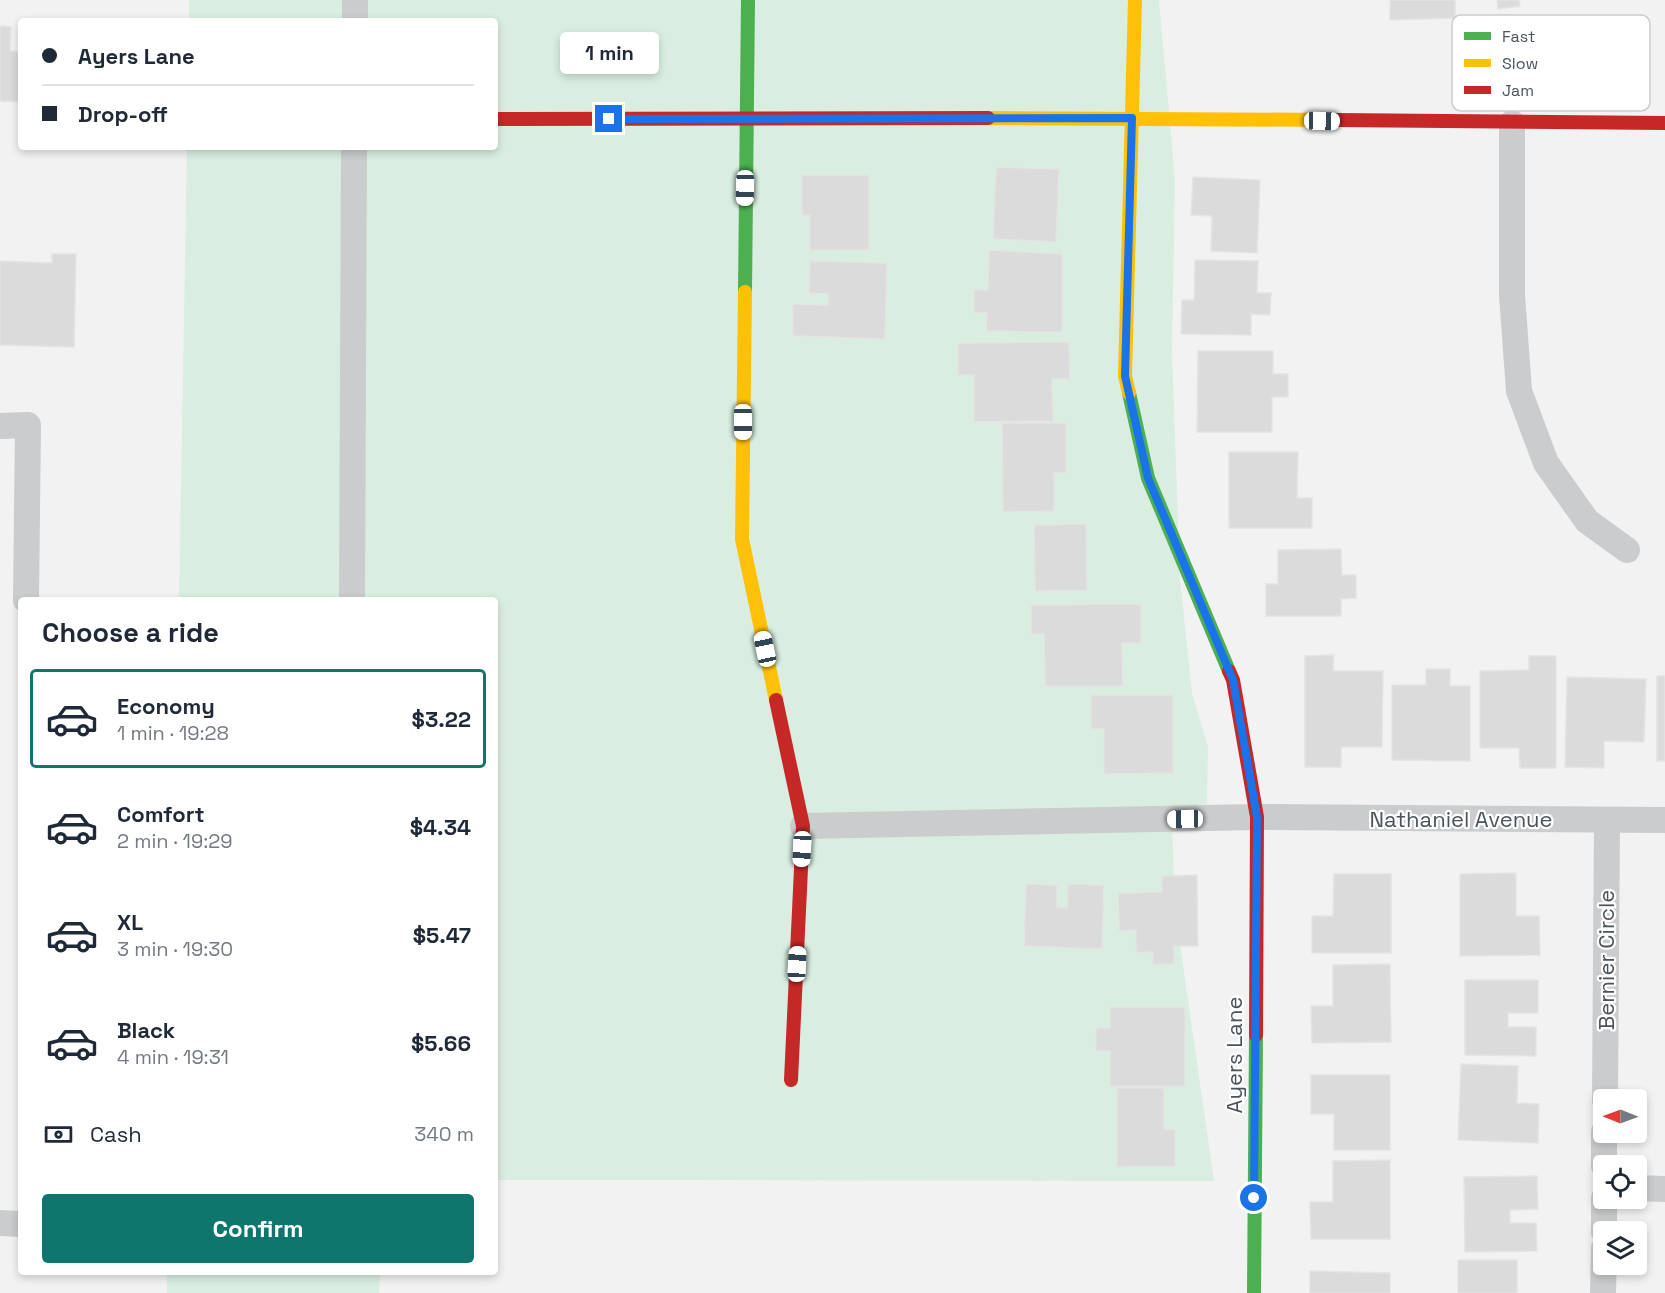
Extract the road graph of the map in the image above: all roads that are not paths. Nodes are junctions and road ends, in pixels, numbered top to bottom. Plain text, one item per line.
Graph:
1 (355, 0) edge
2 (748, 0) edge
3 (1135, 0) edge
4 (355, 18) edge
5 (746, 118) junction
6 (1132, 118) junction
7 (498, 119) edge
8 (1512, 123) junction
9 (1665, 123) edge
10 (354, 150) edge
11 (0, 426) edge
12 (1627, 550) dead end
13 (26, 597) edge
14 (352, 597) edge
15 (1257, 817) junction
16 (1607, 820) junction
17 (1665, 820) edge
18 (803, 826) junction
19 (791, 1080) dead end
20 (1605, 1089) edge
21 (1647, 1188) edge
22 (1665, 1189) edge
23 (0, 1223) edge
24 (18, 1224) edge
25 (1603, 1275) edge
26 (1254, 1293) edge
27 (1603, 1293) edge

1 - 4 street
2 - 5 street
3 - 6 street, Ayers Lane
5 - 6 street
5 - 7 street
5 - 18 street
6 - 8 street
6 - 15 street, Ayers Lane
8 - 9 street
8 - 12 street
10 - 14 street
11 - 13 street
15 - 16 street, Nathaniel Avenue
15 - 18 street, Nathaniel Avenue
15 - 26 street, Ayers Lane
16 - 17 street, Nathaniel Avenue
16 - 20 street, Bernier Circle
18 - 19 street
21 - 22 street
23 - 24 street
25 - 27 street

